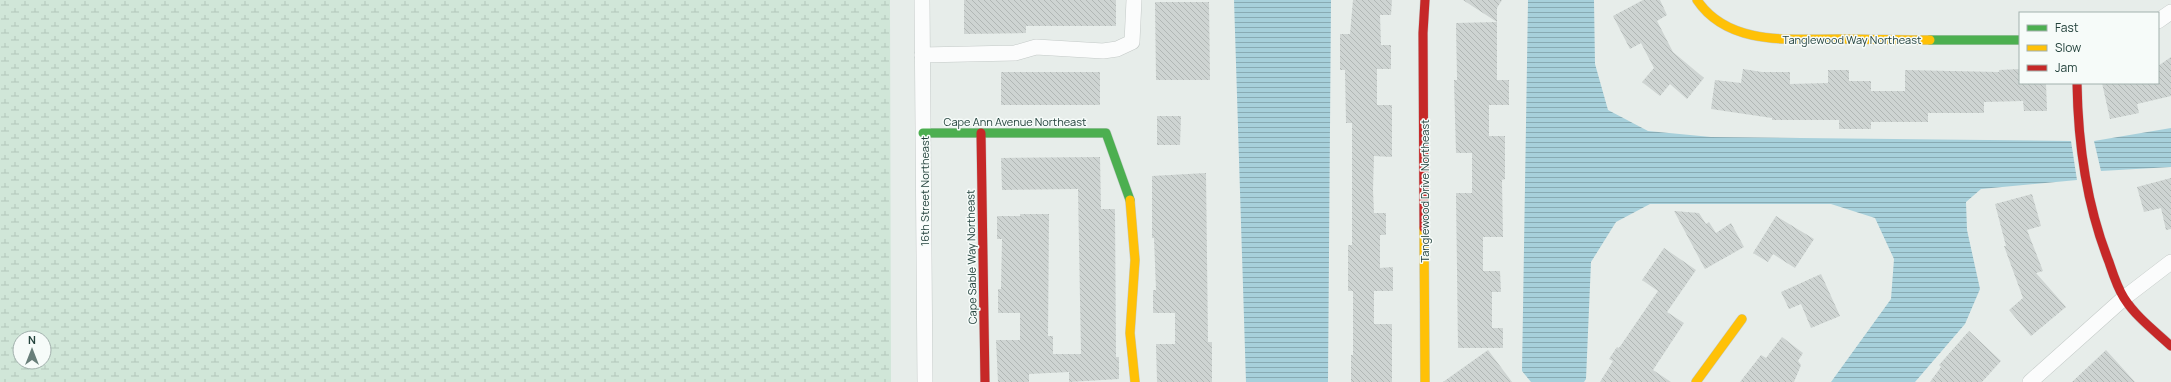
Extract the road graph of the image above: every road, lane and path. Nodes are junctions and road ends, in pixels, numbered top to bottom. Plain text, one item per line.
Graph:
1 (922, 0) edge
2 (1134, 0) edge
3 (1425, 0) edge
4 (1697, 0) edge
5 (2171, 12) edge
6 (2159, 20) edge
7 (2019, 40) edge
8 (922, 55) junction
9 (2077, 84) edge
10 (923, 133) junction
11 (980, 133) junction
12 (2171, 262) edge
13 (2124, 298) junction
14 (1742, 319) dead end
15 (2171, 346) edge
16 (925, 382) edge
17 (985, 382) edge
18 (1135, 382) edge
19 (1425, 382) edge
20 (1696, 382) edge
21 (2030, 382) edge

1 - 8 street, 16th Street Northeast
2 - 8 street
3 - 19 street, Tanglewood Drive Northeast
4 - 7 street, Tanglewood Way Northeast
5 - 6 street
8 - 10 street, 16th Street Northeast
9 - 13 street
10 - 11 street, Cape Ann Avenue Northeast
10 - 16 street, 16th Street Northeast
11 - 17 street, Cape Sable Way Northeast
11 - 18 street, Cape Ann Avenue Northeast
12 - 13 street
13 - 15 street
13 - 21 street
14 - 20 street

